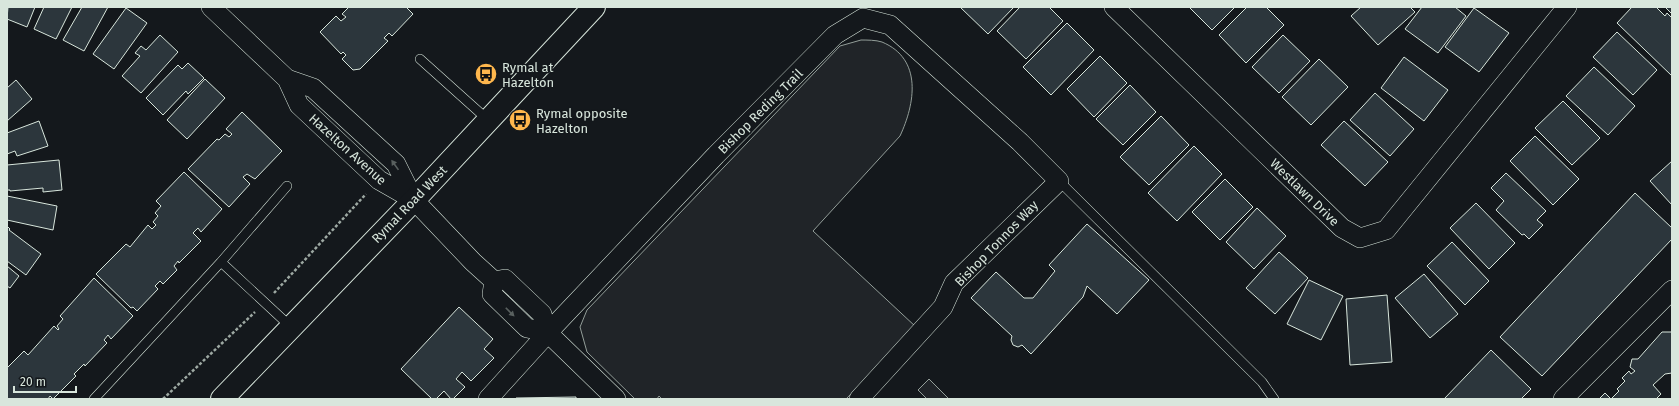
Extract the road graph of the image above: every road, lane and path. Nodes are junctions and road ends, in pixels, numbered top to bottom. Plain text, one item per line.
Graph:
1 (211, 7) edge
2 (594, 7) edge
3 (1114, 7) edge
4 (1560, 9) edge
5 (420, 59) dead end
6 (287, 79) junction
7 (488, 120) junction
8 (379, 180) junction
9 (1058, 181) junction
10 (287, 186) dead end
11 (414, 200) junction
12 (221, 262) junction
13 (1672, 290) edge
14 (265, 303) junction
15 (291, 327) junction
16 (548, 332) junction
17 (94, 399) edge
18 (163, 399) edge
19 (222, 399) edge
20 (488, 399) edge
21 (616, 399) edge
22 (859, 399) edge
23 (1274, 399) edge
24 (1563, 399) edge

1 - 6 street, Hazelton Avenue
2 - 7 main road, Rymal Road West
3 - 4 street, Westlawn Drive
5 - 7 lane
6 - 8 street, Hazelton Avenue
11 -> 6 street, Hazelton Avenue
7 - 11 main road, Rymal Road West
8 - 11 street, Hazelton Avenue
8 - 14 path
9 - 16 street, Bishop Reding Trail
9 - 22 street, Bishop Tonnos Way
9 - 23 lane
10 - 12 lane
11 - 15 main road, Rymal Road West
11 - 16 street
12 - 14 lane
12 - 17 lane
13 - 24 street
14 - 15 lane
14 - 18 path
15 - 19 main road, Rymal Road West
16 - 20 street, Bishop Reding Trail
16 - 21 street

